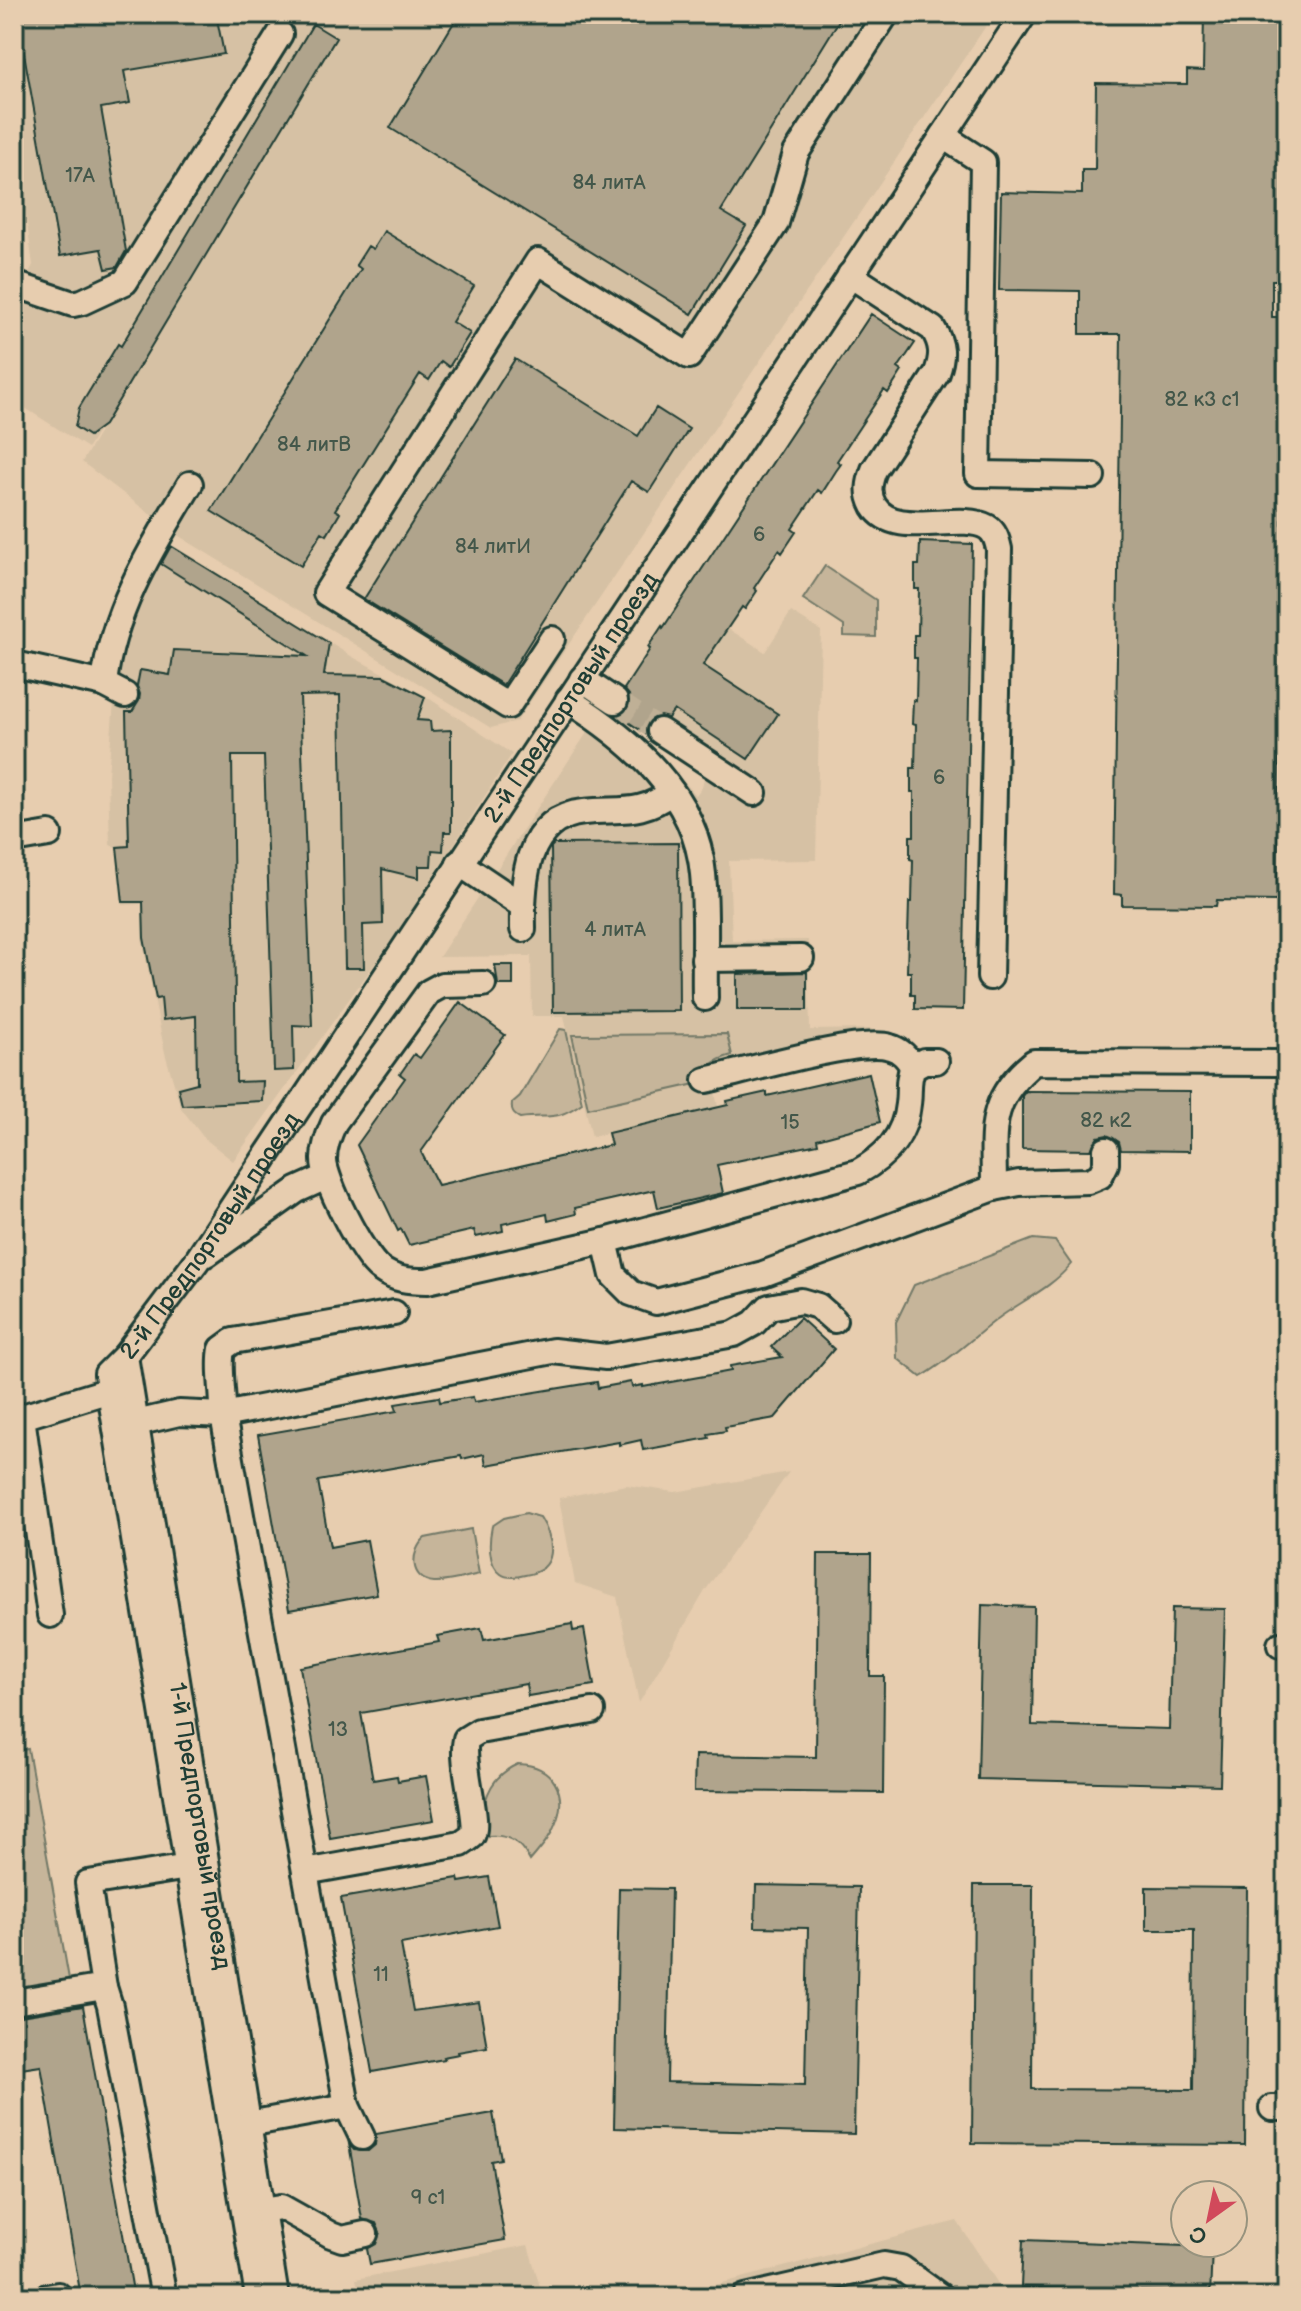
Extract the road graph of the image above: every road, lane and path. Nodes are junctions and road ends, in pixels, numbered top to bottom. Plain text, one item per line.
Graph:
1 (886, 14) edge
2 (1024, 14) edge
3 (280, 34) dead end
4 (943, 136) junction
5 (850, 275) junction
6 (14, 284) edge
7 (1092, 476) dead end
8 (190, 484) dead end
9 (552, 639) dead end
10 (19, 665) dead end
11 (582, 679) junction
12 (568, 700) junction
13 (615, 701) tunnel mouth
14 (660, 731) tunnel mouth
15 (672, 792) junction
16 (754, 793) dead end
17 (49, 834) dead end
18 (14, 840) edge
19 (459, 863) junction
20 (801, 958) dead end
21 (704, 959) junction
22 (990, 977) dead end
23 (483, 984) dead end
24 (705, 998) dead end
25 (1287, 1063) edge
26 (706, 1080) dead end
27 (1106, 1150) dead end
28 (326, 1177) junction
29 (994, 1188) junction
30 (605, 1241) junction
31 (196, 1262) junction
32 (394, 1313) dead end
33 (834, 1320) dead end
34 (125, 1356) junction
35 (109, 1382) junction
36 (223, 1415) junction
37 (136, 1423) junction
38 (50, 1615) dead end
39 (592, 1711) dead end
40 (188, 1867) junction
41 (305, 1872) junction
42 (104, 1987) junction
43 (14, 2002) edge
44 (347, 2106) junction
45 (248, 2124) junction
46 (362, 2137) dead end
47 (262, 2210) junction
48 (365, 2234) dead end
49 (164, 2297) edge
50 (258, 2297) edge
51 (276, 2297) edge
52 (745, 2297) edge
53 (941, 2297) edge

1 - 9 street
2 - 4 street, 2-й Предпортовый проезд
3 - 6 street
4 - 5 street, 2-й Предпортовый проезд
4 - 7 street
5 - 11 street, 2-й Предпортовый проезд
5 - 22 street
8 - 10 street
11 - 12 street, 2-й Предпортовый проезд
11 - 13 street
12 - 15 street
12 - 19 street, 2-й Предпортовый проезд
14 - 16 street
15 - 19 street
15 - 21 street
17 - 18 street
19 - 31 street, 2-й Предпортовый проезд
20 - 21 street
21 - 24 street
23 - 28 street
25 - 29 street
26 - 30 street
27 - 29 street
28 - 30 street
28 - 31 street
29 - 30 street
31 - 34 street, 2-й Предпортовый проезд
32 - 36 street
33 - 36 street
34 - 35 street, 2-й Предпортовый проезд
34 - 37 street, 1-й Предпортовый проезд
35 - 38 street
35 - 40 street, 1-й Предпортовый проезд
36 - 37 street
36 - 41 street
37 - 45 street, 1-й Предпортовый проезд
39 - 41 street
40 - 42 street
40 - 50 street, 1-й Предпортовый проезд
41 - 44 street
42 - 43 street
42 - 49 street
44 - 45 street
44 - 46 street
45 - 47 street, 1-й Предпортовый проезд
47 - 48 street
47 - 51 street, 1-й Предпортовый проезд
52 - 53 street

